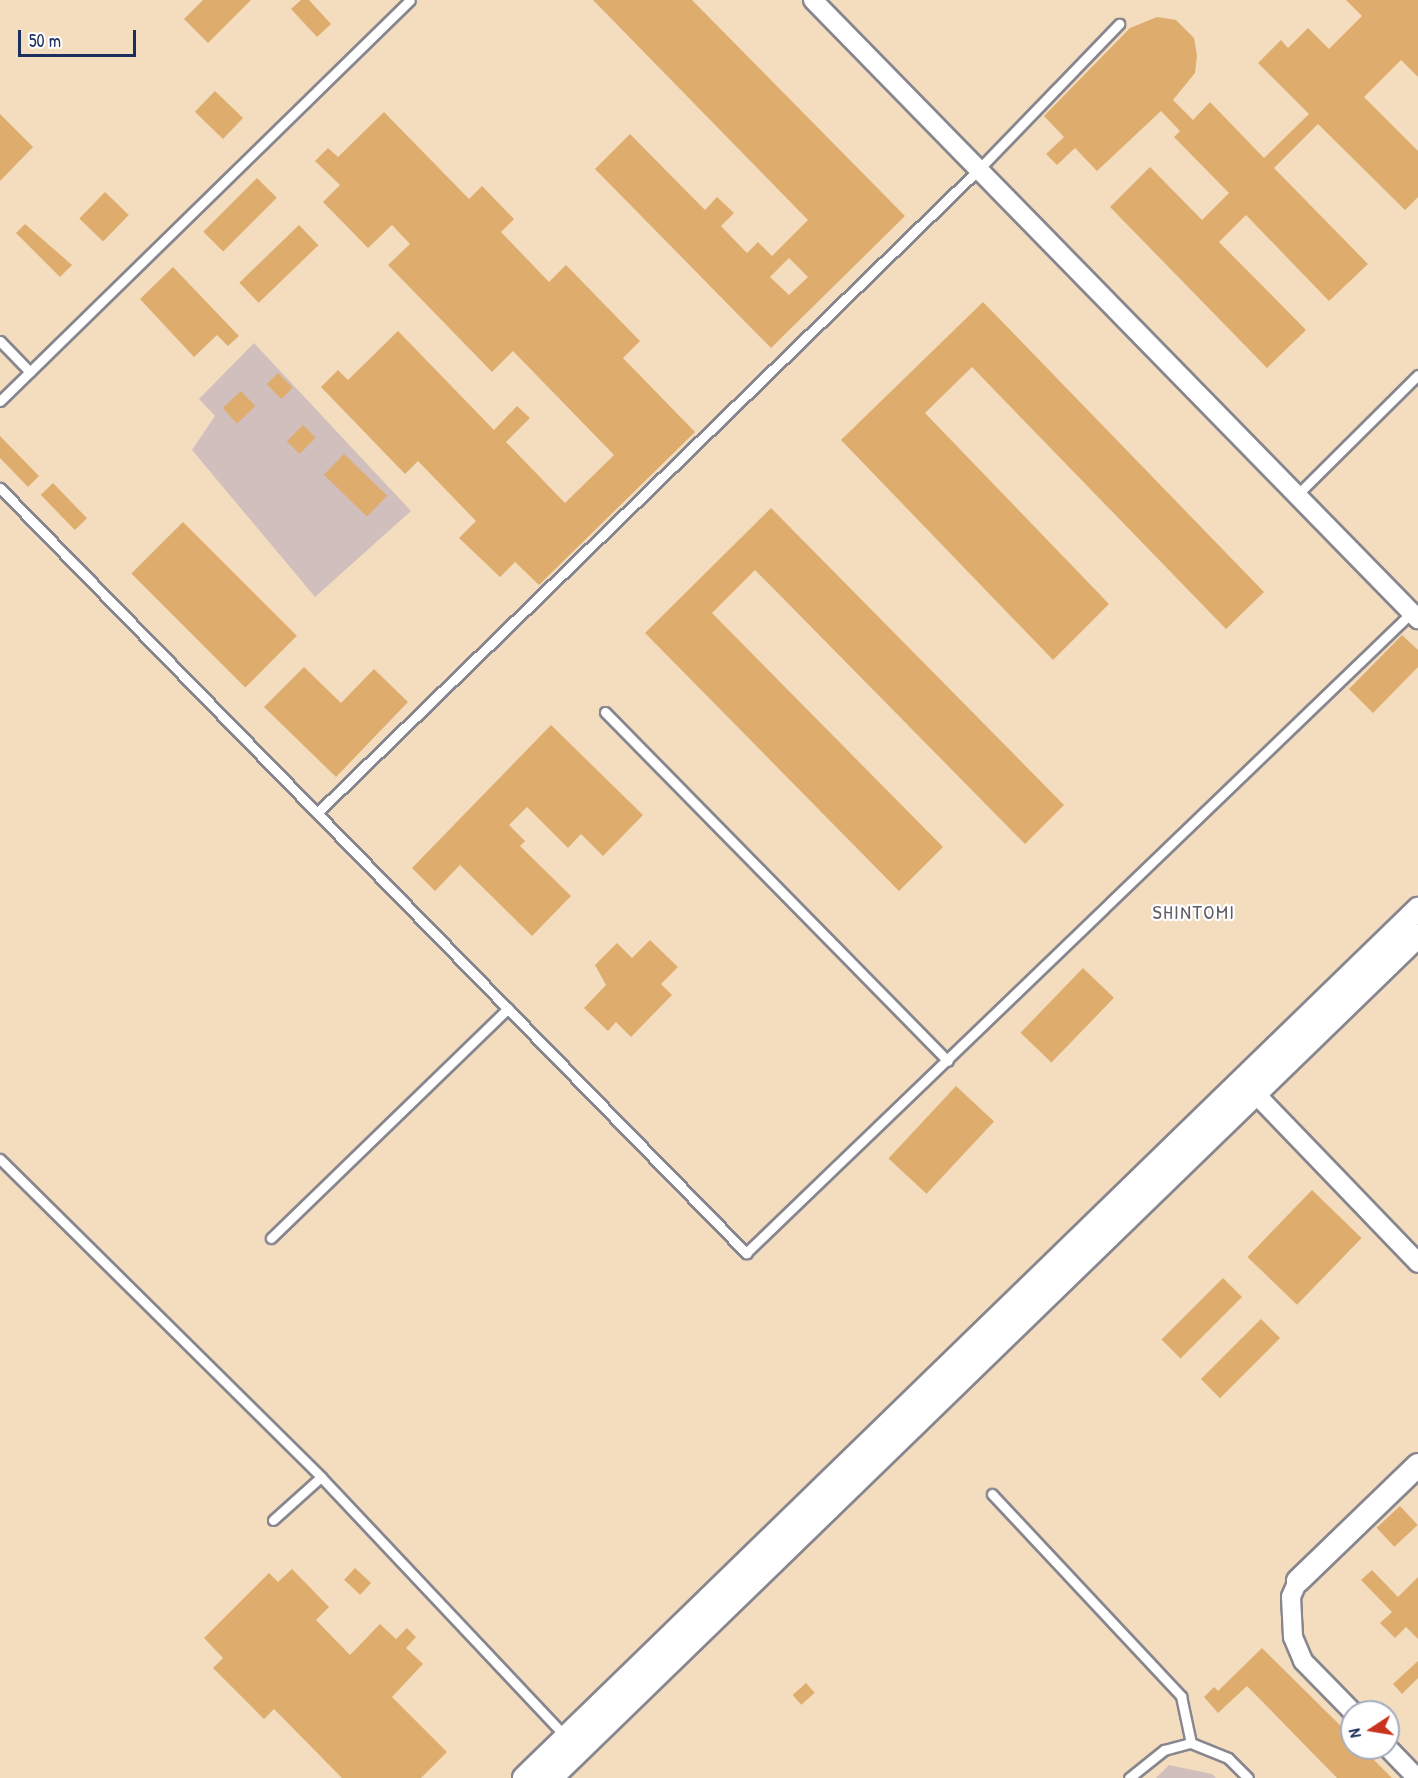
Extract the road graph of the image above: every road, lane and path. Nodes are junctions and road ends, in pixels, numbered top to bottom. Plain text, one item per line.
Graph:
1 (410, 0) edge
2 (813, 0) edge
3 (1119, 24) dead end
4 (979, 169) junction
5 (0, 341) edge
6 (30, 372) junction
7 (1418, 375) edge
8 (0, 401) edge
9 (0, 488) edge
10 (1297, 495) junction
11 (1416, 613) edge
12 (605, 712) dead end
13 (318, 812) junction
14 (1418, 909) edge
15 (1418, 936) edge
16 (508, 1008) junction
17 (948, 1061) junction
18 (1249, 1087) junction
19 (1, 1161) edge
20 (272, 1238) dead end
21 (1418, 1263) edge
22 (1418, 1465) edge
23 (321, 1478) junction
24 (992, 1494) dead end
25 (273, 1520) dead end
26 (1298, 1581) joint
27 (1341, 1700) edge
28 (1191, 1743) junction
29 (573, 1744) junction
30 (1400, 1760) edge
31 (552, 1772) edge
32 (524, 1778) edge
33 (1129, 1778) edge
34 (1248, 1778) edge
35 (1417, 1778) edge

1 - 6 lane
2 - 4 street
3 - 4 lane
4 - 10 street
4 - 13 lane
5 - 6 lane
6 - 8 lane
7 - 10 lane
9 - 13 lane
10 - 11 street
11 - 17 lane
12 - 17 lane
13 - 16 lane
14 - 18 street
15 - 18 street
16 - 17 lane
16 - 20 lane
18 - 21 street
18 - 29 street
19 - 23 lane
22 - 26 street
23 - 25 lane
23 - 29 lane
24 - 28 lane
26 - 27 street
28 - 33 lane
28 - 34 lane
29 - 31 street
30 - 35 street
31 - 32 street

